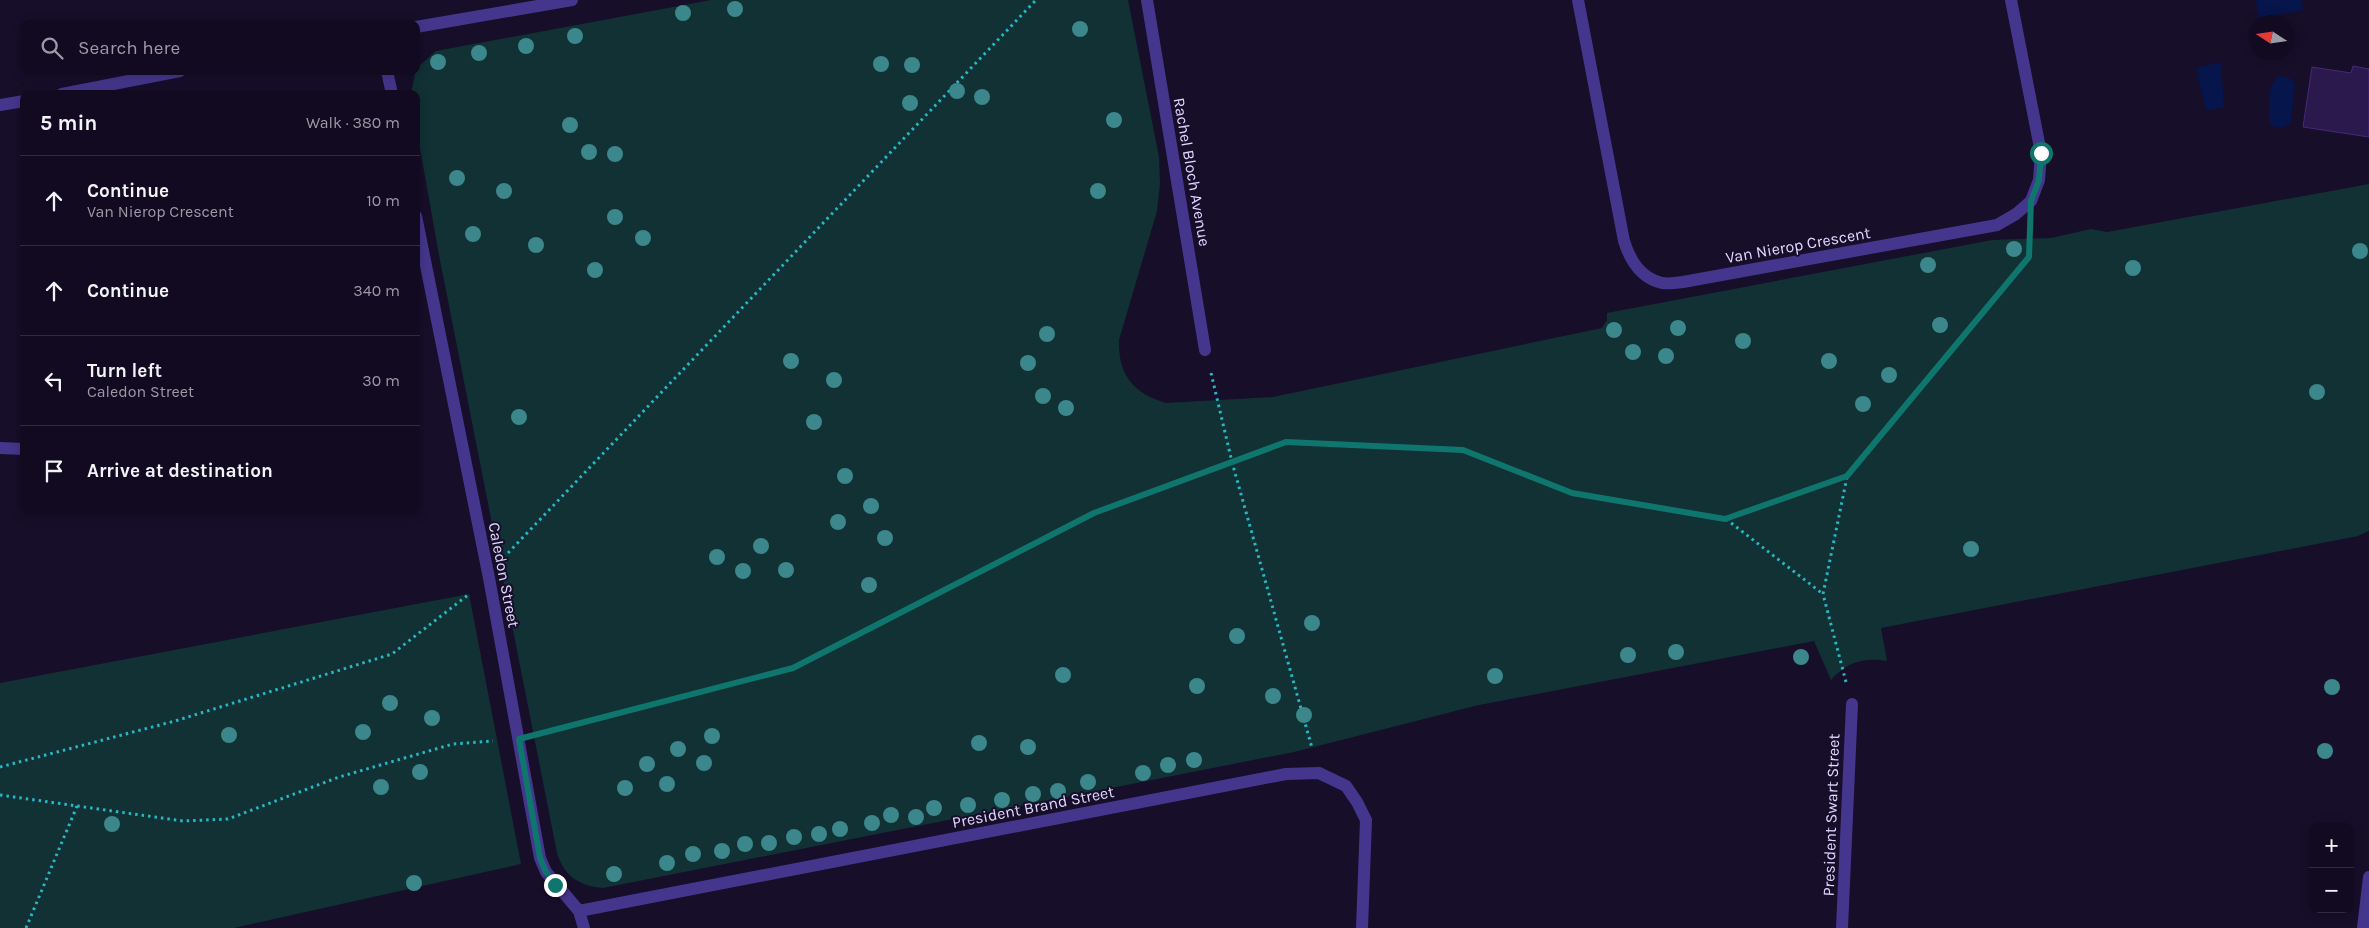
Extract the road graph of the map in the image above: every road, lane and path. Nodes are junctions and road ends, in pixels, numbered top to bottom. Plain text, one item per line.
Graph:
1 (572, 0) edge
2 (1036, 0) edge
3 (1147, 0) edge
4 (1578, 0) edge
5 (2011, 0) edge
6 (420, 26) edge
7 (159, 75) edge
8 (388, 75) edge
9 (83, 90) edge
10 (391, 90) edge
11 (20, 102) edge
12 (0, 106) edge
13 (2031, 201) junction
14 (420, 236) edge
15 (1206, 350) joint
16 (0, 448) edge
17 (20, 449) edge
18 (1232, 462) junction
19 (1847, 476) junction
20 (1725, 519) junction
21 (489, 578) junction
22 (1823, 594) junction
23 (1852, 704) joint
24 (519, 739) junction
25 (0, 767) edge
26 (1319, 773) junction
27 (0, 795) edge
28 (77, 806) junction
29 (2369, 877) edge
30 (579, 911) junction
31 (26, 928) edge
32 (584, 928) edge
33 (1362, 928) edge
34 (1842, 928) edge
35 (2363, 928) edge

1 - 6 street
2 - 21 path
3 - 15 street, Rachel Bloch Avenue
4 - 13 street, Van Nierop Crescent
5 - 13 street
7 - 9 street
8 - 10 street
11 - 12 street
13 - 19 path
14 - 21 street, Caledon Street
15 - 18 path
16 - 17 street
18 - 20 path
18 - 24 path
18 - 26 path
19 - 20 path
19 - 22 path
20 - 22 path
21 - 24 street, Caledon Street
21 - 25 path
22 - 23 path
23 - 34 street, President Swart Street
24 - 28 path
24 - 30 street, Caledon Street
26 - 30 street, President Brand Street
26 - 33 street, President Brand Street
27 - 28 path
28 - 31 path
29 - 35 street
30 - 32 street, Caledon Street

